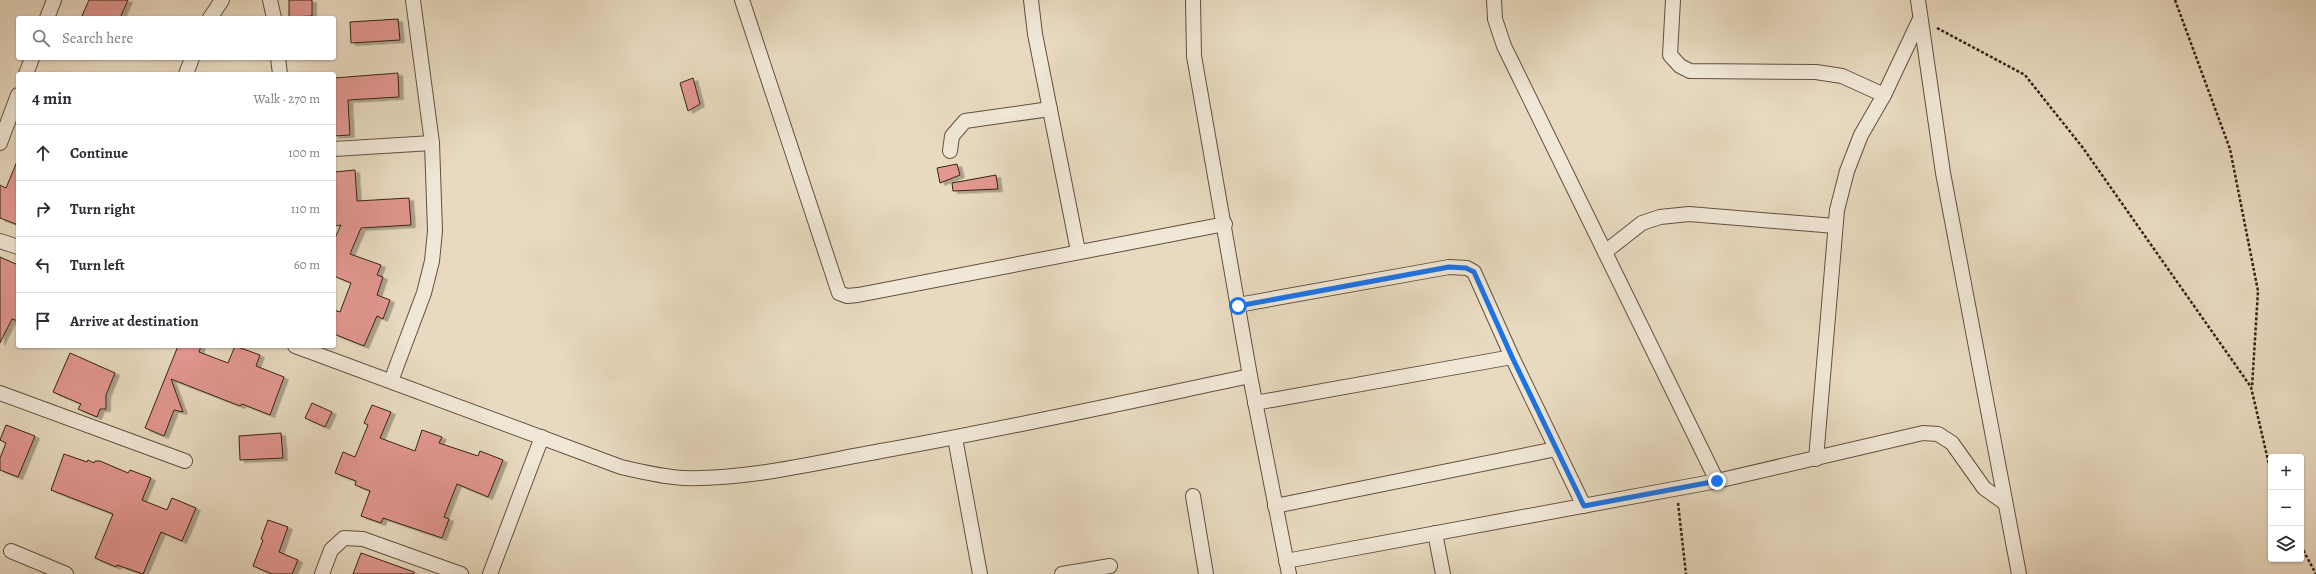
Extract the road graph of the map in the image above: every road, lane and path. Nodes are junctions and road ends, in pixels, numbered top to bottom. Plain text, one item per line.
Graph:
1 (54, 0) edge
2 (222, 0) edge
3 (270, 0) edge
4 (413, 0) edge
5 (742, 0) edge
6 (1030, 0) edge
7 (1193, 0) edge
8 (1494, 0) edge
9 (1673, 0) edge
10 (1918, 0) edge
11 (2175, 0) edge
12 (48, 16) edge
13 (211, 16) edge
14 (274, 16) edge
15 (1920, 19) junction
16 (31, 60) edge
17 (191, 60) edge
18 (278, 60) edge
19 (27, 72) edge
20 (187, 72) edge
21 (280, 72) edge
22 (1884, 95) junction
23 (16, 100) edge
24 (1050, 109) junction
25 (0, 143) edge
26 (432, 143) junction
27 (336, 149) edge
28 (950, 151) dead end
29 (1225, 224) junction
30 (1835, 226) junction
31 (0, 241) edge
32 (16, 246) edge
33 (1078, 251) junction
34 (1605, 252) junction
35 (1238, 306) junction
36 (300, 348) edge
37 (1512, 357) junction
38 (1250, 376) junction
39 (391, 381) junction
40 (2252, 387) junction
41 (0, 393) edge
42 (1255, 403) junction
43 (542, 438) junction
44 (955, 438) junction
45 (1556, 449) junction
46 (1816, 459) junction
47 (2268, 459) edge
48 (185, 461) dead end
49 (1717, 481) junction
50 (1677, 488) junction
51 (1193, 496) dead end
52 (2005, 503) junction
53 (1275, 506) junction
54 (1584, 506) junction
55 (1435, 533) junction
56 (11, 551) dead end
57 (2304, 552) edge
58 (1110, 566) dead end
59 (1287, 567) edge
60 (66, 574) edge
61 (322, 574) edge
62 (461, 574) edge
63 (490, 574) edge
64 (980, 574) edge
65 (1062, 574) edge
66 (1206, 574) edge
67 (1443, 574) edge
68 (1686, 574) edge
69 (2019, 574) edge
70 (2316, 574) edge

1 - 12 street
2 - 13 street
3 - 14 street
4 - 26 street
5 - 33 street
6 - 24 street
7 - 29 street
8 - 34 street
9 - 22 street
10 - 15 street
11 - 40 path
15 - 22 street
15 - 40 path
15 - 52 street
16 - 19 street
17 - 20 street
18 - 21 street
22 - 30 street
23 - 25 street
24 - 28 street
24 - 33 street
26 - 27 street
26 - 39 street
29 - 33 street
29 - 35 street
30 - 34 street
30 - 46 street
31 - 32 street
34 - 49 street
35 - 37 street
35 - 38 street
36 - 39 street
37 - 42 street
37 - 45 street
38 - 42 street
38 - 44 street
39 - 43 street
40 - 47 path
41 - 48 street
42 - 53 street
43 - 44 street
43 - 63 street
44 - 64 street
45 - 53 street
45 - 54 street
46 - 49 street
46 - 52 street
49 - 50 street
50 - 54 street
50 - 68 path
51 - 66 street
52 - 69 street
53 - 59 street
54 - 55 street
55 - 59 street
55 - 67 street
56 - 60 street
57 - 70 path
58 - 65 street
61 - 62 street

